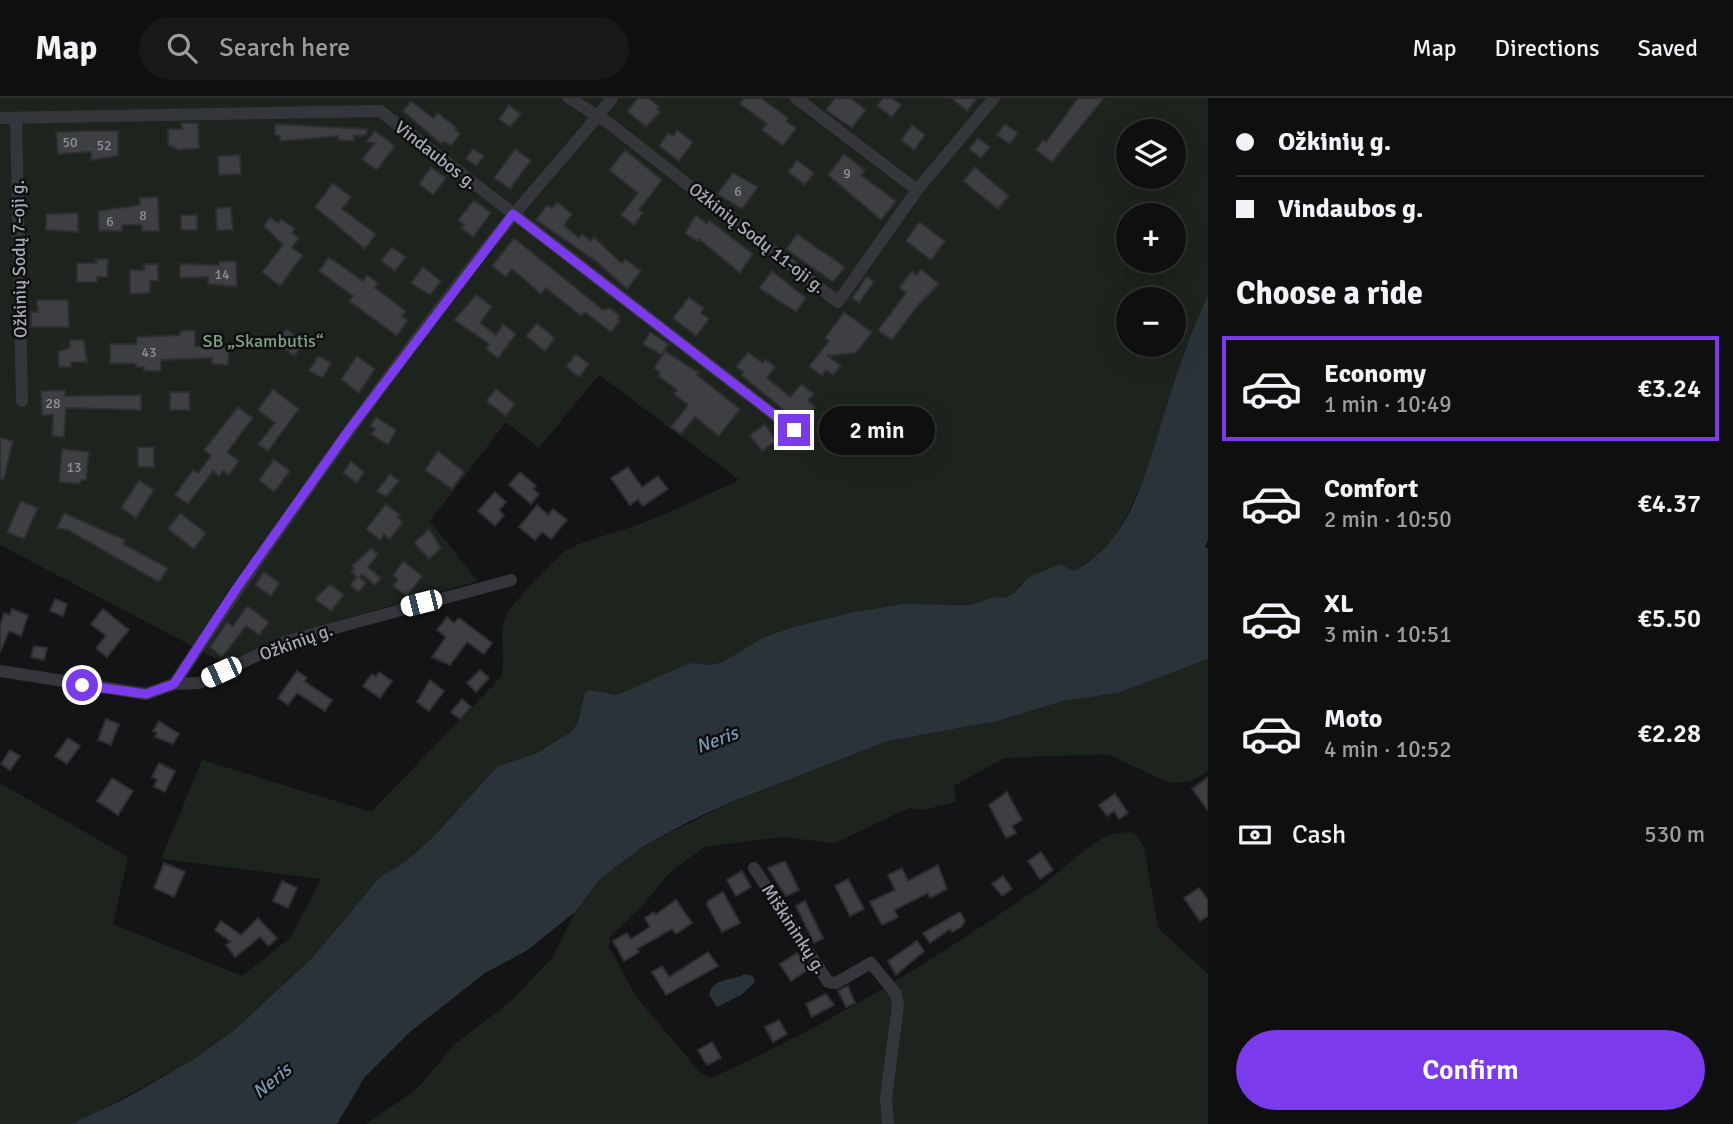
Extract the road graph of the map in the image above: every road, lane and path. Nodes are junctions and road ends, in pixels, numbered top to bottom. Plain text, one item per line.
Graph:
1 (569, 98) edge
2 (612, 98) edge
3 (796, 98) edge
4 (994, 98) edge
5 (380, 104) edge
6 (598, 116) junction
7 (0, 118) edge
8 (16, 118) junction
9 (917, 190) junction
10 (513, 214) junction
11 (22, 401) dead end
12 (794, 430) dead end
13 (511, 580) dead end
14 (0, 671) edge
15 (174, 684) junction
16 (754, 868) dead end
17 (888, 1124) edge

1 - 6 street, Ožkinių Sodų 11-oji g.
2 - 6 street
3 - 9 street
4 - 9 street, Ožkinių Sodų 11-oji g.
5 - 8 street, Vindaubos g.
5 - 10 street, Vindaubos g.
6 - 9 street, Ožkinių Sodų 11-oji g.
6 - 10 street
7 - 8 street, Vindaubos g.
8 - 11 street, Ožkinių Sodų 7-oji g.
10 - 12 street, Vindaubos g.
10 - 15 street
13 - 15 street, Ožkinių g.
14 - 15 street, Ožkinių g.
16 - 17 street, Miškininkų g.

